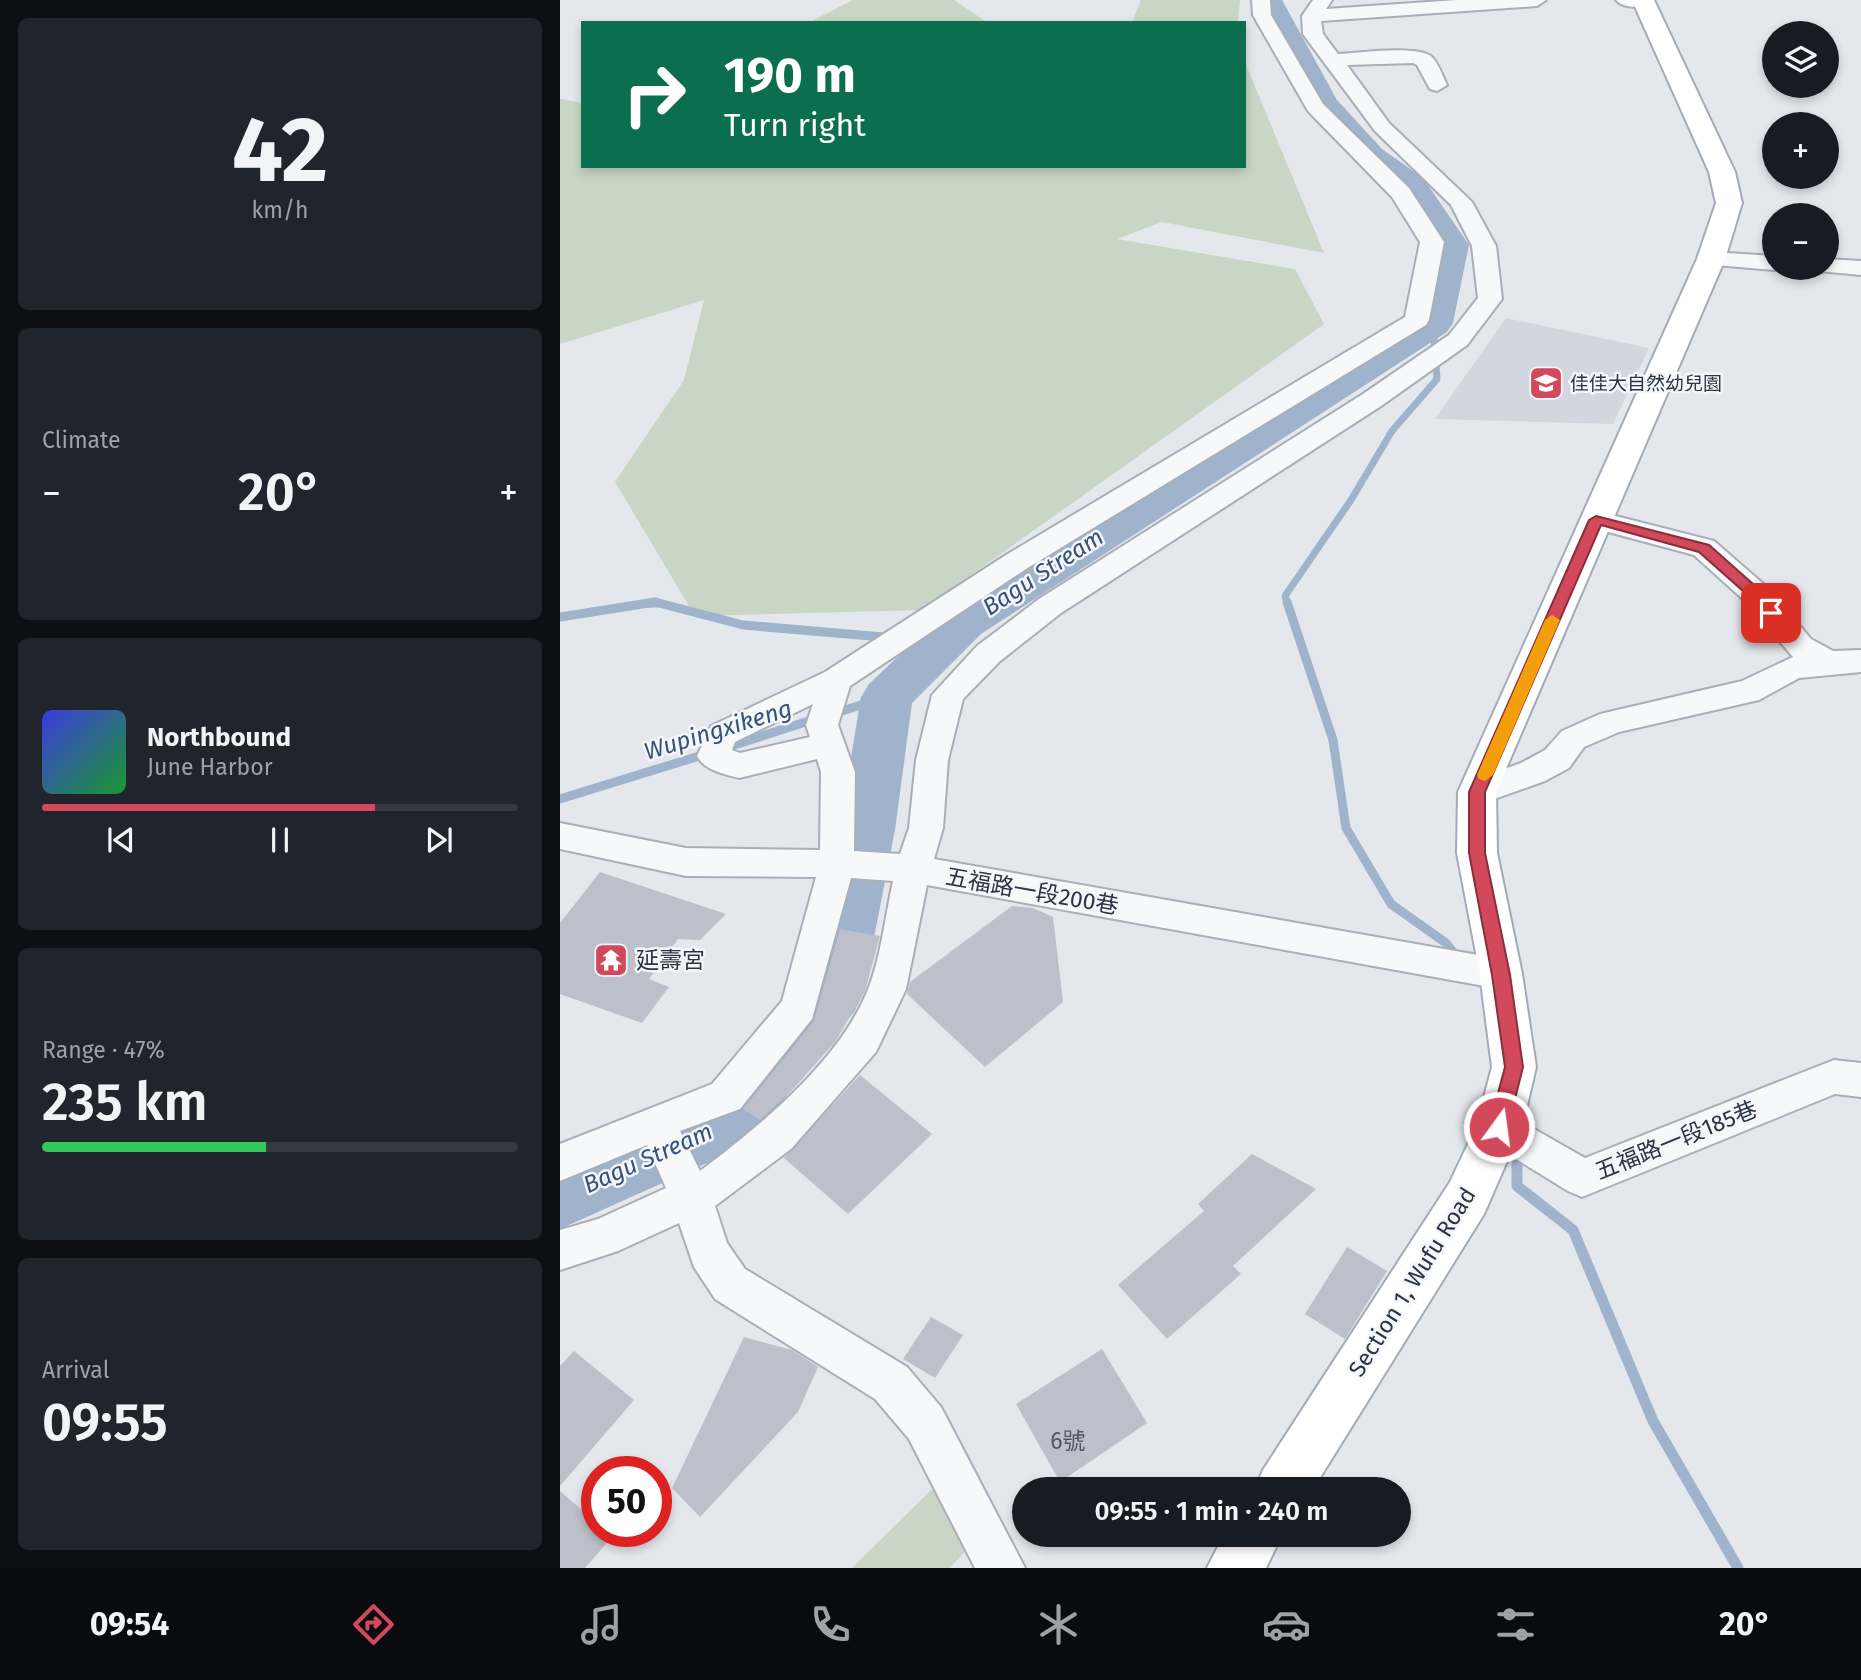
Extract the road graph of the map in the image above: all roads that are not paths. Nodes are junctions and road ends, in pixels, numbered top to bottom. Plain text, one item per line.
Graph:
1 (1261, 0) edge
2 (1537, 0) edge
3 (1625, 0) edge
4 (1643, 0) edge
5 (1317, 8) edge
6 (1332, 60) junction
7 (1437, 85) dead end
8 (1711, 259) junction
9 (1762, 262) edge
10 (1839, 267) edge
11 (1861, 268) edge
12 (1596, 520) junction
13 (1861, 661) edge
14 (1829, 662) junction
15 (836, 680) junction
16 (829, 744) junction
17 (1477, 792) junction
18 (560, 836) edge
19 (837, 863) junction
20 (913, 869) junction
21 (1501, 975) junction
22 (1861, 1080) edge
23 (656, 1122) junction
24 (1499, 1127) junction
25 (560, 1163) edge
26 (691, 1197) junction
27 (560, 1250) edge
28 (1290, 1477) edge
29 (1248, 1547) edge
30 (1001, 1568) edge
31 (1235, 1568) edge

1 - 15 lane
2 - 5 lane
3 - 4 lane
4 - 8 main road, Section 1, Wufu Road
5 - 6 lane
6 - 7 lane
6 - 20 lane
8 - 9 lane
8 - 12 main road, Section 1, Wufu Road
10 - 11 lane
12 - 14 lane
12 - 17 main road, Section 1, Wufu Road
13 - 14 lane
14 - 17 lane
15 - 16 lane
15 - 16 lane
16 - 19 lane
17 - 21 main road, Section 1, Wufu Road
18 - 19 lane, 五福路一段200巷
19 - 20 lane, 五福路一段200巷
19 - 23 lane
20 - 21 lane, 五福路一段200巷
20 - 26 lane
21 - 24 main road, Section 1, Wufu Road
22 - 24 lane, 五福路一段185巷
23 - 25 lane
23 - 26 lane
24 - 28 main road, Section 1, Wufu Road
26 - 27 lane
26 - 30 lane
29 - 31 main road

